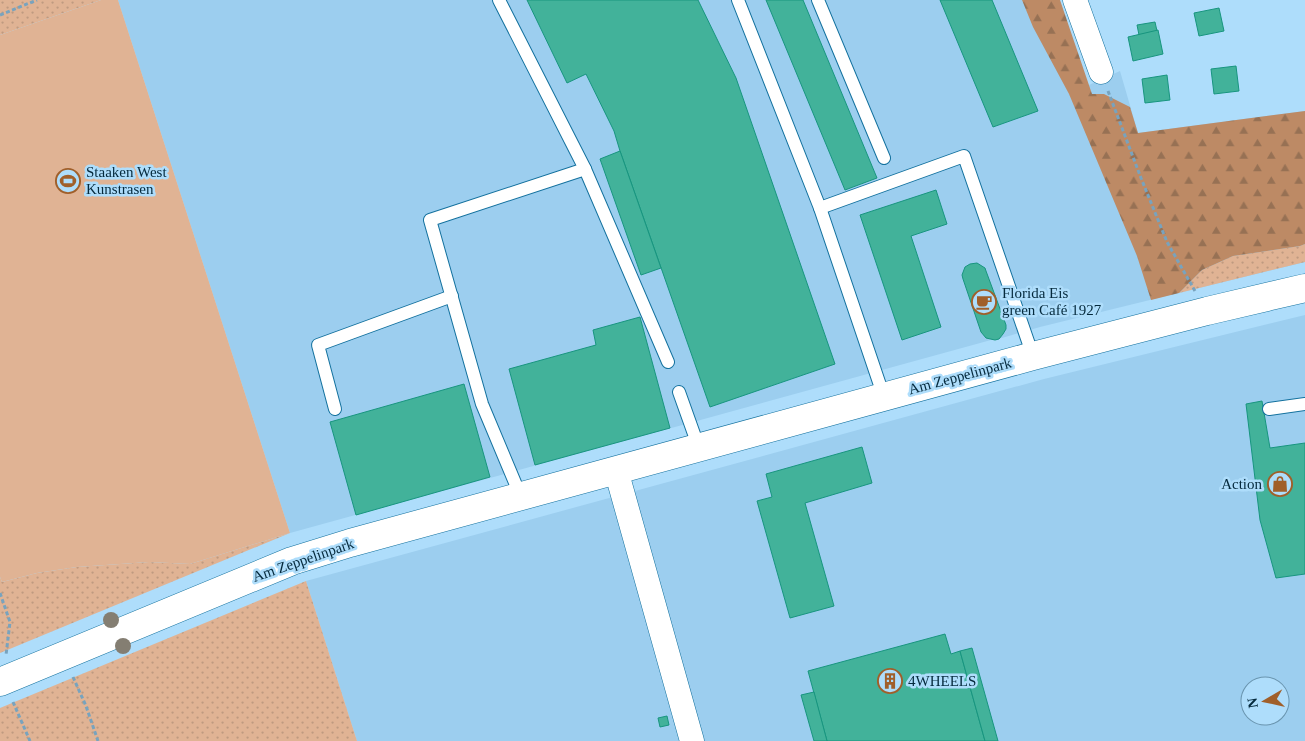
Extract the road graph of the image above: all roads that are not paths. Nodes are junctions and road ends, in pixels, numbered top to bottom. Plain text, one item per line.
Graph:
1 (499, 0) edge
2 (738, 0) edge
3 (818, 0) edge
4 (1075, 0) edge
5 (1101, 72) road end
6 (884, 158) dead end
7 (585, 169) junction
8 (820, 208) junction
9 (1305, 288) edge
10 (452, 296) junction
11 (1033, 356) junction
12 (668, 362) dead end
13 (679, 392) dead end
14 (884, 397) junction
15 (1305, 404) edge
16 (1269, 408) dead end
17 (335, 409) dead end
18 (699, 448) junction
19 (616, 470) junction
20 (520, 496) junction
21 (2, 681) edge
22 (692, 741) edge

1 - 7 lane
2 - 8 lane
3 - 6 lane
4 - 5 street
7 - 10 lane
7 - 12 lane
8 - 11 lane
8 - 14 lane
9 - 11 main road, Am Zeppelinpark
10 - 17 lane
10 - 20 lane
11 - 14 main road, Am Zeppelinpark
13 - 18 lane
14 - 18 main road, Am Zeppelinpark
15 - 16 lane
18 - 19 main road, Am Zeppelinpark
19 - 20 main road, Am Zeppelinpark
19 - 22 street
20 - 21 main road, Am Zeppelinpark

